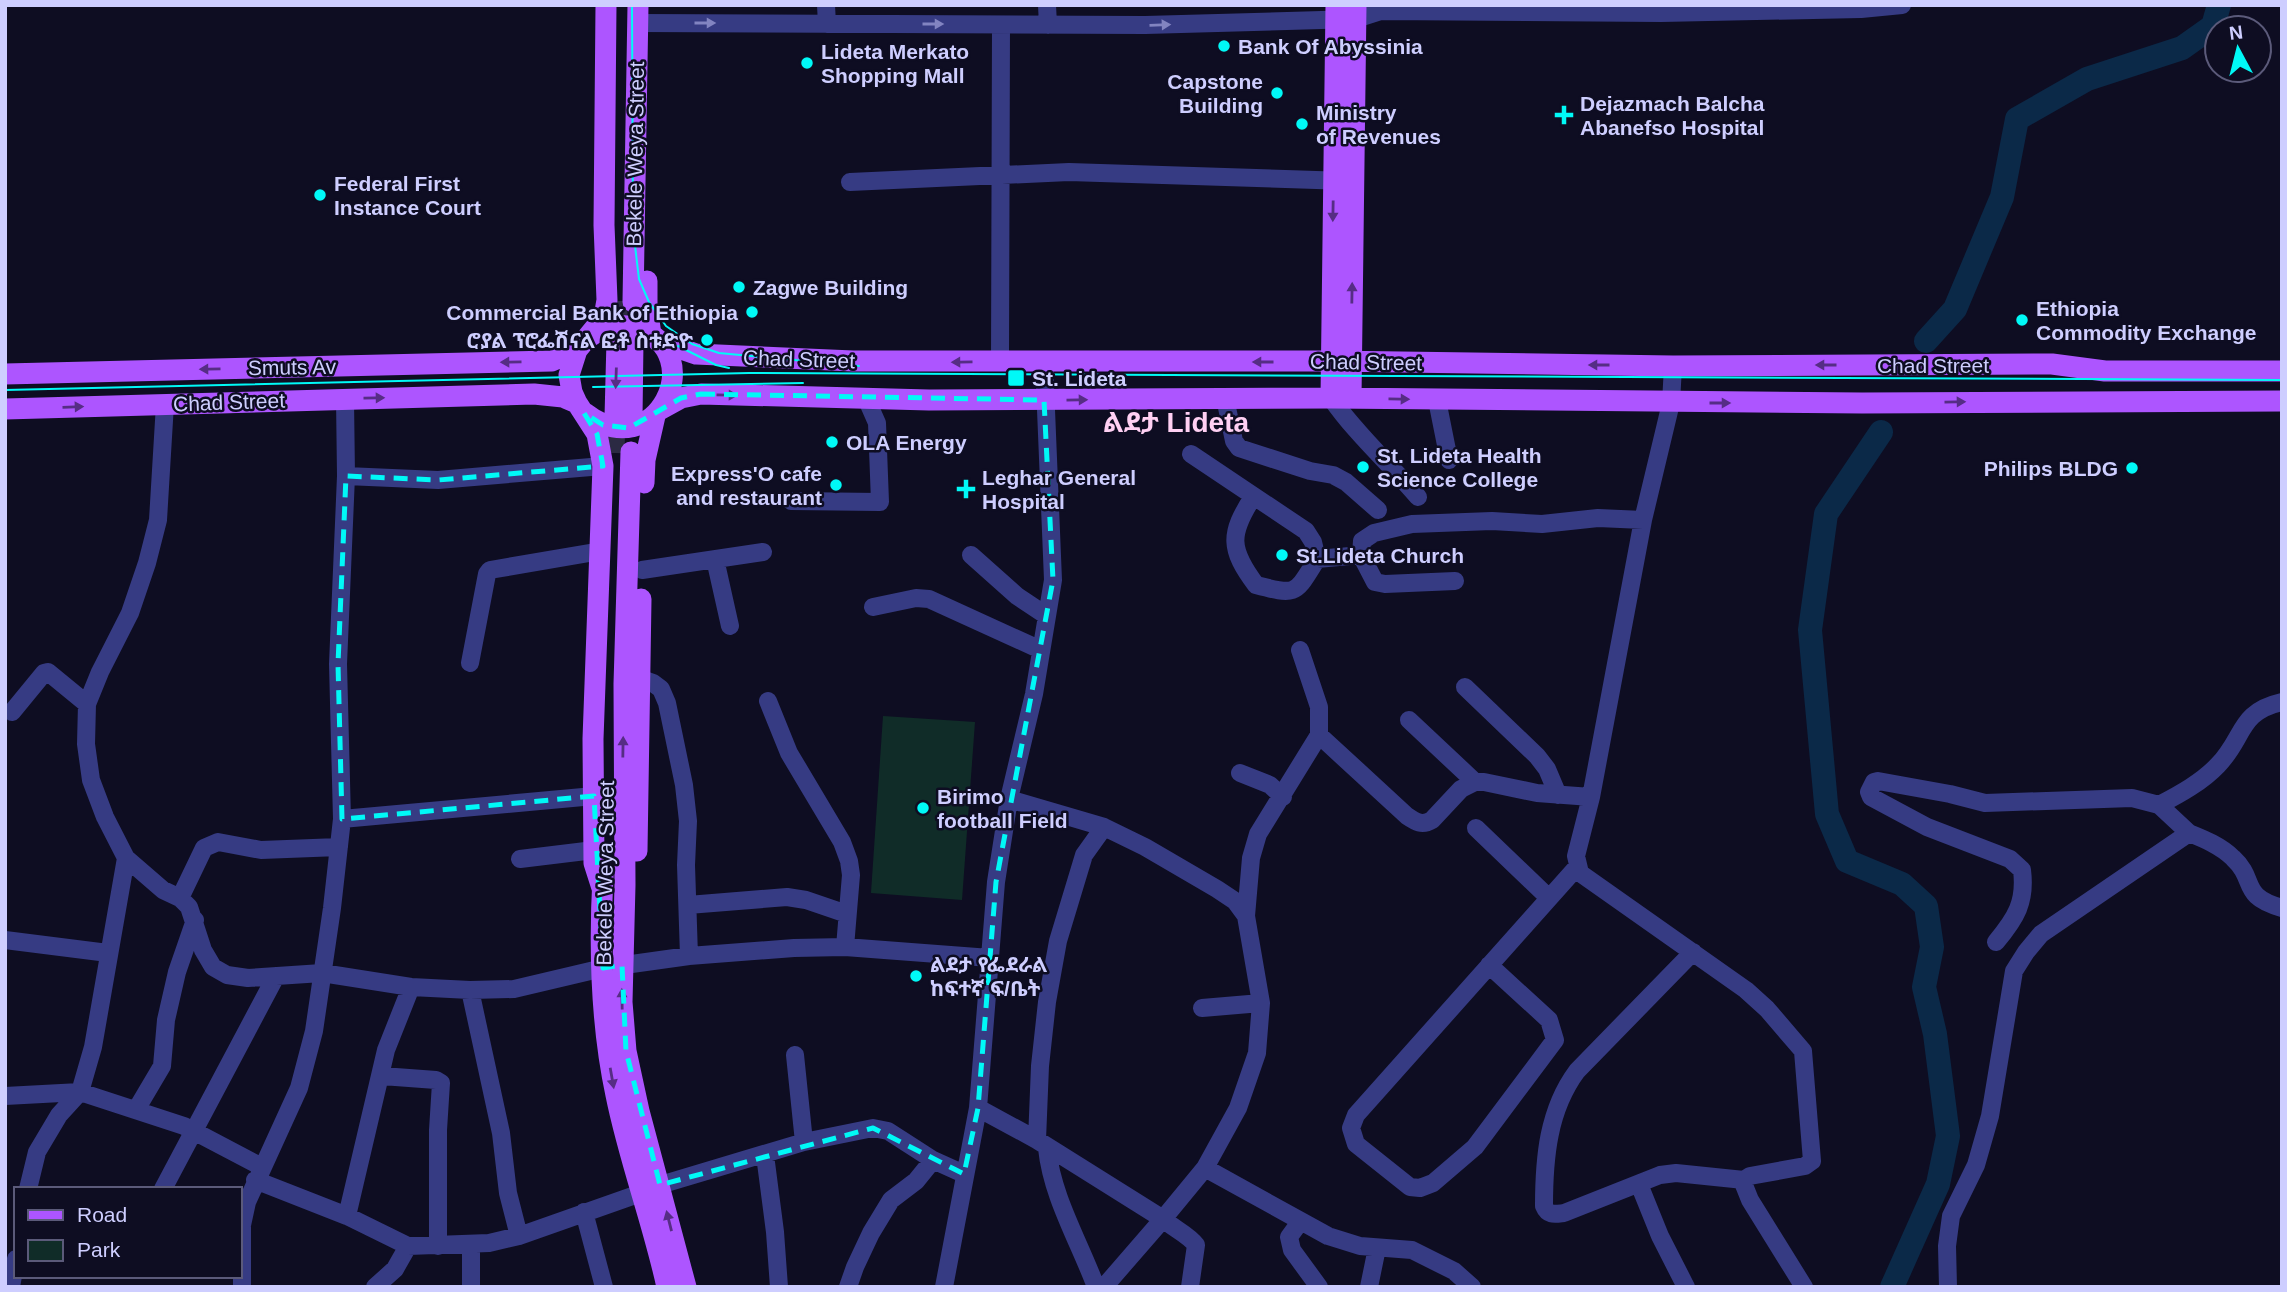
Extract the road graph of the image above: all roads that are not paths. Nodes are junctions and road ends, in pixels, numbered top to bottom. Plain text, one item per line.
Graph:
1 (606, 5) edge
2 (616, 5) edge
3 (826, 5) edge
4 (1047, 5) edge
5 (1902, 5) edge
6 (1661, 9) edge
7 (1356, 11) edge
8 (637, 23) edge
9 (827, 24) junction
10 (1001, 25) junction
11 (1048, 25) junction
12 (1000, 173) junction
13 (1344, 181) junction
14 (850, 182) dead end
15 (640, 339) junction
16 (583, 344) junction
17 (1000, 361) junction
18 (1044, 361) junction
19 (1341, 361) junction
20 (2282, 363) edge
21 (1673, 366) junction
22 (2077, 366) junction
23 (2282, 371) edge
24 (5, 374) edge
25 (866, 398) junction
26 (1225, 398) junction
27 (345, 399) junction
28 (1044, 400) junction
29 (1437, 400) junction
30 (2021, 401) junction
31 (2282, 401) edge
32 (1340, 402) junction
33 (1671, 403) junction
34 (165, 404) junction
35 (580, 408) junction
36 (5, 409) edge
37 (658, 412) junction
38 (2282, 412) edge
39 (623, 418) tunnel mouth
40 (1191, 454) dead end
41 (616, 457) junction
42 (1449, 460) dead end
43 (346, 476) junction
44 (1253, 497) junction
45 (1418, 497) dead end
46 (791, 501) dead end
47 (1378, 510) dead end
48 (1643, 520) junction
49 (601, 551) junction
50 (763, 552) dead end
51 (971, 555) dead end
52 (1361, 555) junction
53 (715, 559) junction
54 (1317, 559) junction
55 (642, 570) junction
56 (1455, 581) dead end
57 (873, 607) dead end
58 (1047, 616) junction
59 (730, 626) dead end
60 (1041, 650) junction
61 (1300, 650) dead end
62 (471, 663) dead end
63 (639, 678) junction
64 (1465, 687) dead end
65 (768, 701) dead end
66 (2282, 702) edge
67 (87, 704) junction
68 (12, 712) dead end
69 (1409, 720) dead end
70 (1319, 735) junction
71 (1240, 773) dead end
72 (1475, 782) junction
73 (1558, 795) junction
74 (594, 796) junction
75 (1283, 797) junction
76 (1591, 797) junction
77 (1009, 799) junction
78 (2159, 805) junction
79 (342, 819) junction
80 (1104, 827) junction
81 (1475, 828) dead end
82 (2189, 832) junction
83 (339, 847) junction
84 (594, 850) junction
85 (126, 858) junction
86 (520, 859) dead end
87 (1577, 867) junction
88 (625, 885) junction
89 (602, 888) junction
90 (180, 898) junction
91 (1549, 898) junction
92 (688, 905) junction
93 (2282, 908) edge
94 (847, 914) junction
95 (1246, 916) junction
96 (195, 920) junction
97 (5, 940) edge
98 (1996, 942) dead end
99 (845, 947) junction
100 (1693, 952) junction
101 (108, 953) junction
102 (689, 956) junction
103 (990, 958) junction
104 (1489, 965) junction
105 (613, 967) junction
106 (322, 974) junction
107 (276, 976) junction
108 (411, 988) junction
109 (470, 990) junction
110 (1261, 1003) junction
111 (1202, 1008) dead end
112 (795, 1055) dead end
113 (382, 1076) junction
114 (80, 1092) junction
115 (5, 1096) edge
116 (978, 1108) junction
117 (135, 1110) junction
118 (194, 1131) junction
119 (804, 1142) junction
120 (1042, 1144) junction
121 (765, 1155) junction
122 (933, 1160) junction
123 (1205, 1168) junction
124 (259, 1174) junction
125 (964, 1174) junction
126 (1744, 1180) junction
127 (1639, 1184) junction
128 (28, 1187) edge
129 (164, 1187) edge
130 (651, 1189) junction
131 (584, 1212) junction
132 (347, 1216) junction
133 (1163, 1219) junction
134 (1300, 1222) junction
135 (519, 1236) junction
136 (471, 1244) junction
137 (408, 1246) junction
138 (438, 1246) junction
139 (1377, 1248) junction
140 (242, 1287) edge
141 (376, 1287) edge
142 (471, 1287) edge
143 (604, 1287) edge
144 (667, 1287) edge
145 (686, 1287) edge
146 (779, 1287) edge
147 (848, 1287) edge
148 (944, 1287) edge
149 (1096, 1287) edge
150 (1104, 1287) edge
151 (1190, 1287) edge
152 (1319, 1287) edge
153 (1369, 1287) edge
154 (1472, 1287) edge
155 (1686, 1287) edge
156 (1804, 1287) edge
157 (1948, 1287) edge

1 - 16 main road
2 - 8 main road, Bekele Weya Street
3 - 9 street
4 - 11 street
5 - 6 street
6 - 7 street
11 -> 7 street
7 - 13 main road
8 -> 9 street
8 - 15 main road
9 -> 10 street
10 - 11 street
10 - 12 street
12 - 13 street
12 - 14 street
12 - 17 street
13 - 19 main road
15 - 16 main road
17 -> 15 main road, Chad Street
15 - 37 main road
15 - 39 main road
16 -> 24 main road, Smuts Av
16 - 35 main road
17 - 18 main road, Chad Street
19 -> 18 main road, Chad Street
18 - 28 street
21 -> 19 main road, Chad Street
19 - 32 main road
20 - 22 main road, Chad Street
22 -> 21 main road, Chad Street
21 - 33 street
22 - 23 main road, Chad Street
25 - 28 main road, Chad Street
37 -> 25 main road, Chad Street
25 - 46 street
28 -> 26 main road, Chad Street
26 - 32 main road, Chad Street
26 - 47 street
27 - 34 main road, Chad Street
27 -> 35 main road, Chad Street
27 - 43 street
28 - 58 street
32 -> 29 main road, Chad Street
29 - 33 main road, Chad Street
29 - 42 street
30 - 31 main road, Chad Street
33 -> 30 main road, Chad Street
30 - 38 main road, Chad Street
32 - 45 street
33 - 48 street
36 -> 34 main road, Chad Street
34 - 67 street
35 - 37 main road
35 - 41 main road
37 - 55 main road
40 - 44 street
41 - 43 street
41 - 49 main road
88 -> 41 main road
41 - 89 main road, Bekele Weya Street
43 - 79 street
44 - 54 street
44 - 54 street
48 - 52 street
48 - 76 street
49 - 62 street
49 - 74 main road
50 - 53 street
51 - 58 street
52 - 54 street
52 - 56 street
53 - 55 street
53 - 59 street
55 - 63 main road
57 - 60 street
58 - 60 street
60 - 77 street
61 - 70 street
63 - 88 main road
63 - 92 street
64 - 73 street
65 - 94 street
66 - 78 street
67 - 68 street
67 - 85 street
69 - 72 street
70 - 72 street
70 - 75 street
71 - 75 street
72 - 73 street
73 - 76 street
74 - 79 street
74 - 84 main road
75 - 95 street
76 - 87 street
77 - 80 street
77 - 103 street
78 - 82 street
78 - 98 street
79 - 83 street
80 - 95 street
80 - 120 street
81 - 91 street
82 - 93 street
82 - 157 street
83 - 90 street
83 - 106 street
84 - 86 street
84 - 89 main road
85 - 90 street
85 - 101 street
87 - 91 street
87 - 100 street
88 - 105 main road
89 - 105 main road, Bekele Weya Street
90 - 96 street
91 - 104 street
92 - 94 street
92 - 102 street
94 - 99 street
95 - 110 street
96 - 107 street
96 - 117 street
97 - 101 street
99 - 102 street
99 - 103 street
100 - 126 street
100 - 127 street
101 - 114 street
102 - 105 street
103 - 116 street
104 - 104 street
105 - 109 street
105 - 130 main road, Bekele Weya Street
106 - 107 street
106 - 108 street
106 - 124 street
107 - 118 street
108 - 109 street
108 - 113 street
109 - 135 street
110 - 111 street
110 - 123 street
112 - 119 street
113 - 132 street
113 - 138 street
114 - 115 street
114 - 117 street
114 - 128 street
116 - 120 street
116 - 125 street
117 - 118 street
118 - 124 street
118 - 129 street
119 - 121 street
119 - 122 street
120 - 133 street
120 - 149 street
121 - 130 street
121 - 146 street
122 - 125 street
122 - 147 street
123 - 133 street
123 - 134 street
124 - 132 street
124 - 140 street
125 - 148 street
126 - 127 street
126 - 156 street
127 - 155 street
130 - 131 street
130 - 144 main road, Bekele Weya Street
145 -> 130 main road
131 - 135 street
131 - 143 street
132 - 137 street
133 - 150 street
133 - 151 street
134 - 139 street
134 - 152 street
135 - 136 street
136 - 138 street
136 - 142 street
137 - 138 street
137 - 141 street
139 - 153 street
139 - 154 street

